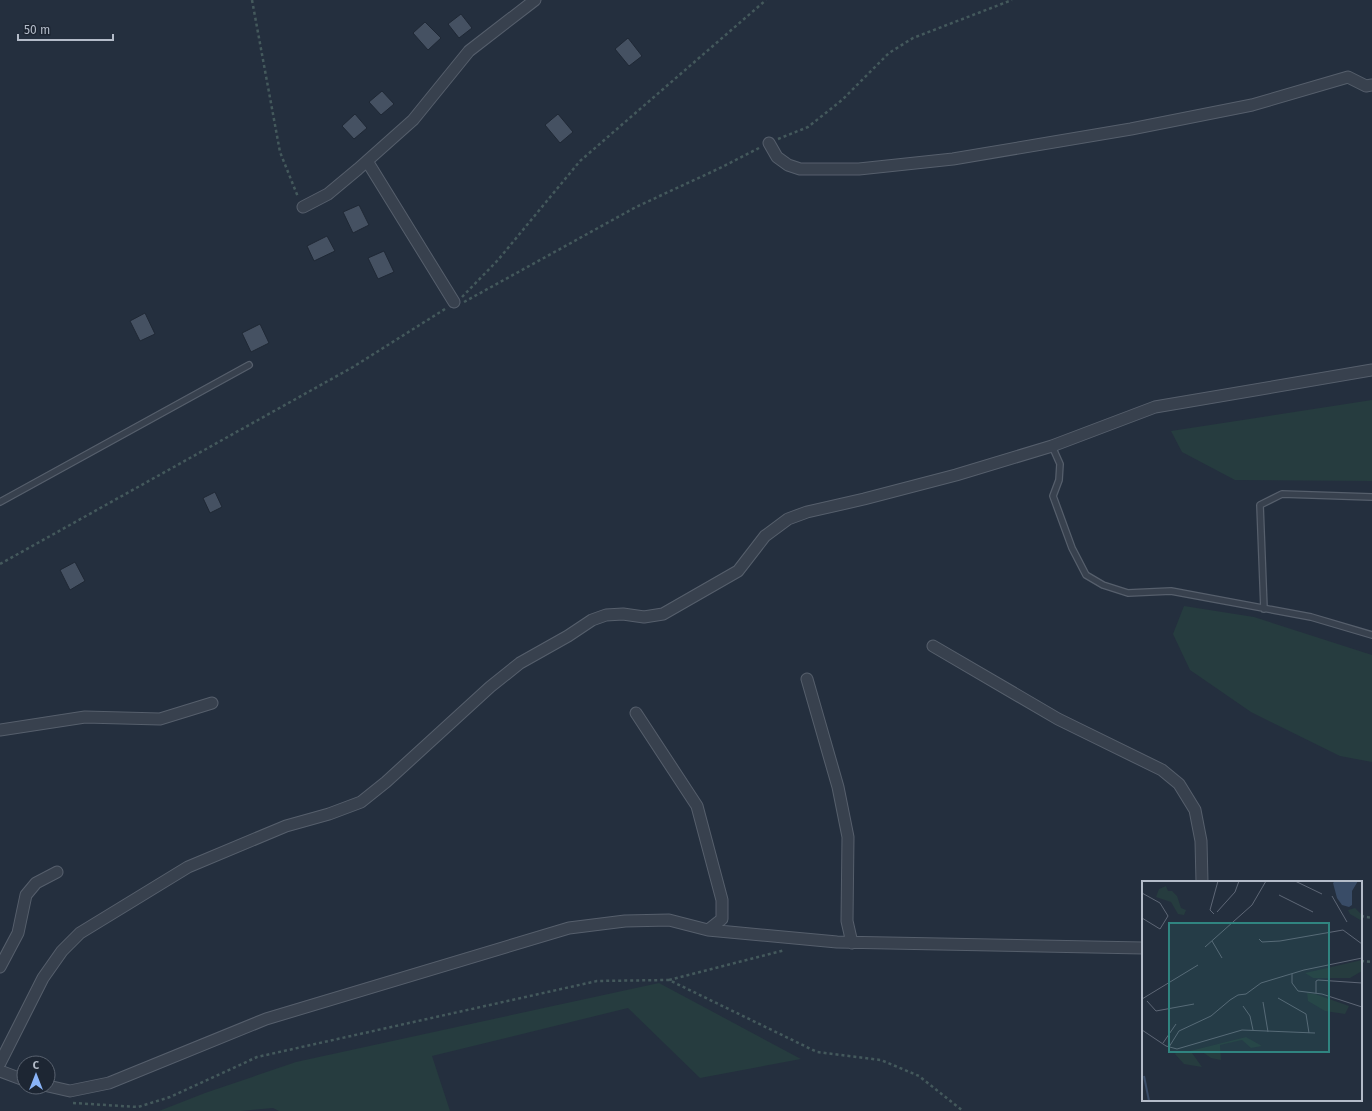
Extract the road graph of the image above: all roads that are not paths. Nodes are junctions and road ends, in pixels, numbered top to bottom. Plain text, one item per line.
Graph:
1 (535, 0) edge
2 (1372, 85) edge
3 (769, 143) road end
4 (367, 161) junction
5 (303, 207) road end
6 (454, 305) road end
7 (249, 365) dead end
8 (1372, 370) edge
9 (1052, 446) junction
10 (1372, 497) edge
11 (0, 502) edge
12 (1264, 609) junction
13 (1372, 635) edge
14 (933, 646) dead end
15 (807, 680) dead end
16 (212, 704) dead end
17 (636, 713) dead end
18 (0, 730) edge
19 (57, 872) dead end
20 (1202, 881) edge
21 (708, 930) junction
22 (852, 943) junction
23 (1142, 948) edge
24 (0, 967) edge
25 (0, 1063) edge
26 (0, 1071) edge
27 (16, 1077) edge
28 (56, 1088) edge

1 - 4 street
2 - 3 street
4 - 5 street
4 - 6 street
7 - 11 lane
8 - 9 street
9 - 12 lane
9 - 25 street
10 - 12 lane
12 - 13 lane
14 - 20 street
15 - 22 street
16 - 18 street
17 - 21 street
19 - 24 street
21 - 22 street
21 - 28 street
22 - 23 street
26 - 27 street

